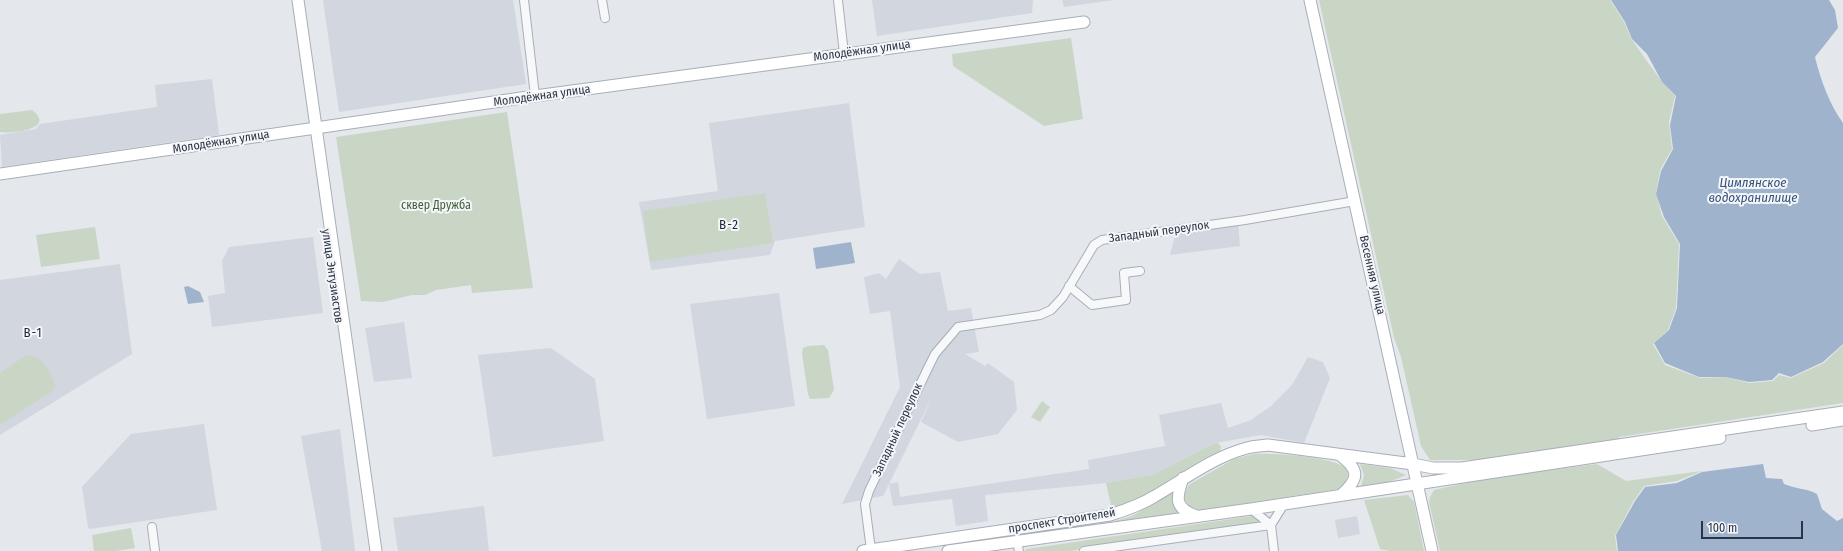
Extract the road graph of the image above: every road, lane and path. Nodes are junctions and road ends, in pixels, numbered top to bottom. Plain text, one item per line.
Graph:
1 (295, 0) edge
2 (298, 0) edge
3 (524, 0) edge
4 (602, 0) edge
5 (838, 0) edge
6 (1310, 0) edge
7 (605, 18) dead end
8 (1084, 22) dead end
9 (844, 54) junction
10 (535, 96) junction
11 (314, 128) junction
12 (0, 174) edge
13 (1355, 201) junction
14 (1140, 271) dead end
15 (1069, 286) junction
16 (344, 346) junction
17 (1843, 412) edge
18 (1843, 420) edge
19 (1340, 455) junction
20 (1413, 464) junction
21 (1183, 478) junction
22 (1417, 483) junction
23 (1342, 495) junction
24 (1284, 504) junction
25 (1251, 509) junction
26 (1196, 516) junction
27 (1271, 525) junction
28 (152, 528) dead end
29 (1018, 546) edge
30 (867, 550) edge
31 (155, 551) edge
32 (372, 551) edge
33 (376, 551) edge
34 (948, 551) edge
35 (1084, 551) edge
36 (1274, 551) edge
37 (1432, 551) edge

1 - 11 street
2 - 11 street
3 - 10 street
4 - 7 street
5 - 9 street
6 - 13 street, Весенняя улица
8 - 9 street, Молодёжная улица
9 - 10 street, Молодёжная улица
10 - 11 street, Молодёжная улица
11 - 12 street, Молодёжная улица
11 - 16 street
13 - 15 street, Западный переулок
13 - 20 street, Весенняя улица
14 - 15 street
15 - 30 street, Западный переулок
16 - 32 street
16 - 33 street
17 - 20 street, проспект Строителей
18 - 22 street, проспект Строителей
19 - 20 street, проспект Строителей
19 - 21 street, проспект Строителей
19 - 23 street
20 - 22 street, Весенняя улица
21 - 26 street
21 - 30 street, проспект Строителей
22 - 23 street, проспект Строителей
22 - 37 street, Весенняя улица
23 - 24 street, проспект Строителей
24 - 25 street, проспект Строителей
24 - 27 street
25 - 26 street, проспект Строителей
25 - 27 street
26 - 29 street, проспект Строителей
27 - 35 street
27 - 36 street
28 - 31 street
29 - 34 street, проспект Строителей

